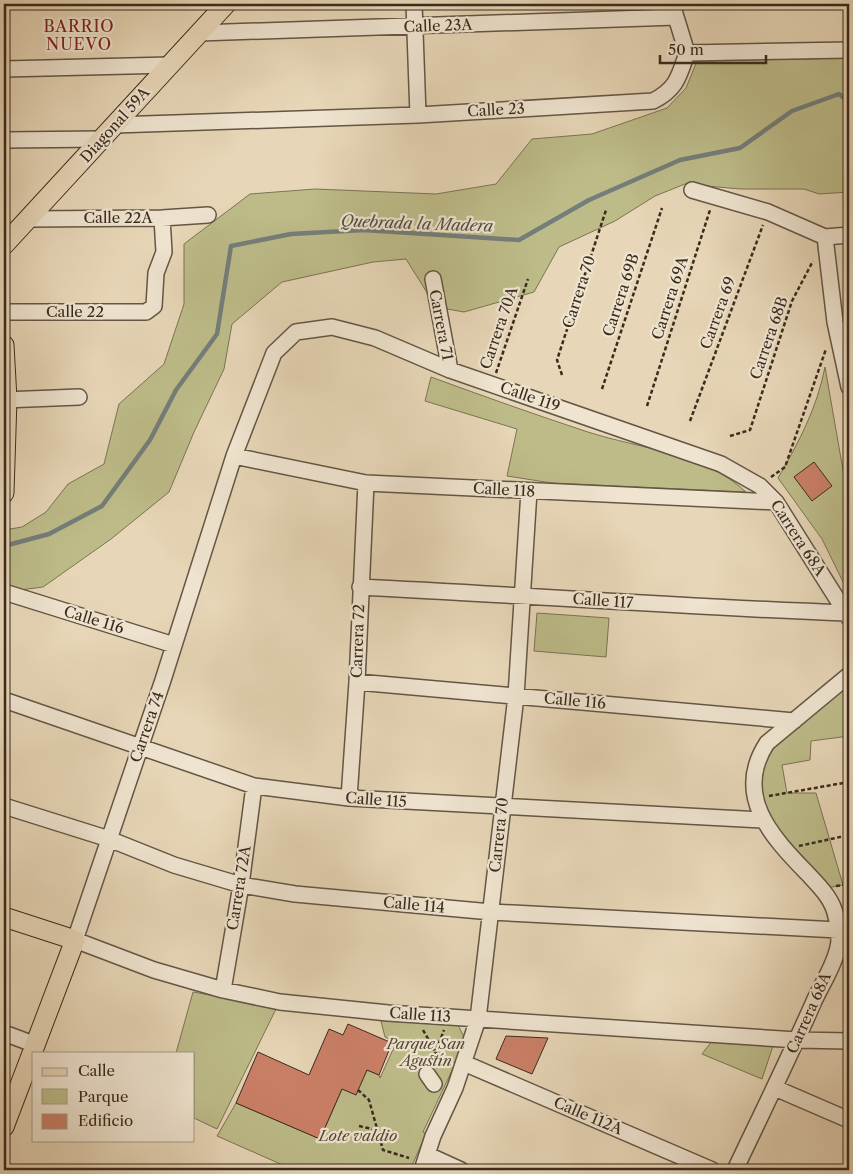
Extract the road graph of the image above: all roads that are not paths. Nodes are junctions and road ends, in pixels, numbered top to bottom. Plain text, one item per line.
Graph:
1 (226, 4) edge
2 (414, 4) edge
3 (674, 10) edge
4 (414, 28) junction
5 (199, 33) junction
6 (849, 50) edge
7 (687, 53) junction
8 (170, 65) junction
9 (4, 68) edge
10 (418, 115) junction
11 (115, 125) junction
12 (102, 139) junction
13 (4, 140) edge
14 (692, 190) dead end
15 (208, 215) dead end
16 (162, 218) junction
17 (28, 219) junction
18 (849, 235) edge
19 (825, 237) junction
20 (4, 245) edge
21 (433, 279) dead end
22 (4, 312) edge
23 (296, 332) joint
24 (4, 346) edge
25 (450, 370) junction
26 (849, 381) edge
27 (79, 397) dead end
28 (5, 400) edge
29 (234, 456) junction
30 (366, 483) junction
31 (760, 486) joint
32 (530, 491) junction
33 (4, 493) edge
34 (776, 502) junction
35 (360, 587) junction
36 (524, 595) junction
37 (7, 596) edge
38 (848, 615) edge
39 (174, 645) junction
40 (849, 675) edge
41 (357, 682) junction
42 (516, 696) junction
43 (4, 700) edge
44 (794, 720) junction
45 (139, 747) junction
46 (254, 786) junction
47 (349, 798) junction
48 (4, 806) edge
49 (502, 807) junction
50 (762, 820) junction
51 (109, 839) junction
52 (241, 885) junction
53 (492, 912) junction
54 (4, 917) edge
55 (838, 930) junction
56 (75, 940) junction
57 (223, 990) junction
58 (478, 1019) junction
59 (4, 1034) edge
60 (797, 1040) junction
61 (849, 1041) edge
62 (36, 1045) junction
63 (33, 1052) edge
64 (32, 1055) edge
65 (464, 1063) junction
66 (775, 1088) junction
67 (849, 1120) edge
68 (4, 1127) edge
69 (428, 1155) junction
70 (422, 1170) edge
71 (461, 1170) edge
72 (712, 1170) edge
73 (735, 1170) edge

1 - 5 main road, Diagonal 59A
2 - 4 street
3 - 4 street, Calle 23A
3 - 7 street
4 - 5 street, Calle 23A
4 - 10 street
5 - 8 main road, Diagonal 59A
6 - 7 street
7 - 10 street, Calle 23
8 - 9 street
8 - 11 main road, Diagonal 59A
10 - 11 street, Calle 23
11 - 12 main road, Diagonal 59A
12 - 13 street
12 - 17 main road, Diagonal 59A
14 - 19 street
15 - 16 street, Calle 22A
16 - 17 street, Calle 22A
16 - 22 street, Calle 22
17 - 20 main road, Diagonal 59A
18 - 19 street
19 - 26 street
21 - 25 street, Carrera 71
23 - 25 street, Calle 119
23 - 29 street, Carrera 74
24 - 28 main road
25 - 31 street, Calle 119
27 - 28 street
28 - 33 main road
29 - 30 street, Calle 118
29 - 39 street, Carrera 74
30 - 32 street, Calle 118
30 - 35 street, Carrera 72
31 - 34 street, Carrera 68A
32 - 34 street, Calle 118
32 - 36 street, Carrera 70
34 - 38 street, Carrera 68A
35 - 36 street, Calle 117
35 - 41 street, Carrera 72
36 - 38 street, Calle 117
36 - 42 street, Carrera 70
37 - 39 street, Calle 116
39 - 45 street, Carrera 74
40 - 44 street, Carrera 68A
41 - 42 street, Calle 116
41 - 47 street, Carrera 72
42 - 44 street, Calle 116
42 - 49 street, Carrera 70
43 - 45 street, Calle 115
44 - 50 street, Carrera 68A
45 - 46 street, Calle 115
45 - 51 street, Carrera 74
46 - 47 street, Calle 115
46 - 52 street, Carrera 72A
47 - 49 street, Calle 115
48 - 51 street, Calle 114
49 - 50 street, Calle 115
49 - 53 street, Carrera 70
50 - 55 street, Carrera 68A
51 - 52 street, Calle 114
51 - 56 street, Carrera 74
52 - 53 street, Calle 114
52 - 57 street, Carrera 72A
53 - 55 street, Calle 114
53 - 58 street, Carrera 70
54 - 56 main road, Calle 113
55 - 60 street, Carrera 68A
56 - 57 street, Calle 113
56 - 62 main road, Carrera 74
57 - 58 street, Calle 113
58 - 60 street, Calle 113
58 - 65 street, Carrera 70
59 - 62 street
60 - 61 street, Calle 113
60 - 66 street, Carrera 68A
62 - 63 main road, Carrera 74
64 - 68 main road, Carrera 74
65 - 69 street, Carrera 70
65 - 72 street, Calle 112A
66 - 67 street
66 - 73 street, Carrera 68A
69 - 70 street, Carrera 70
69 - 71 street

